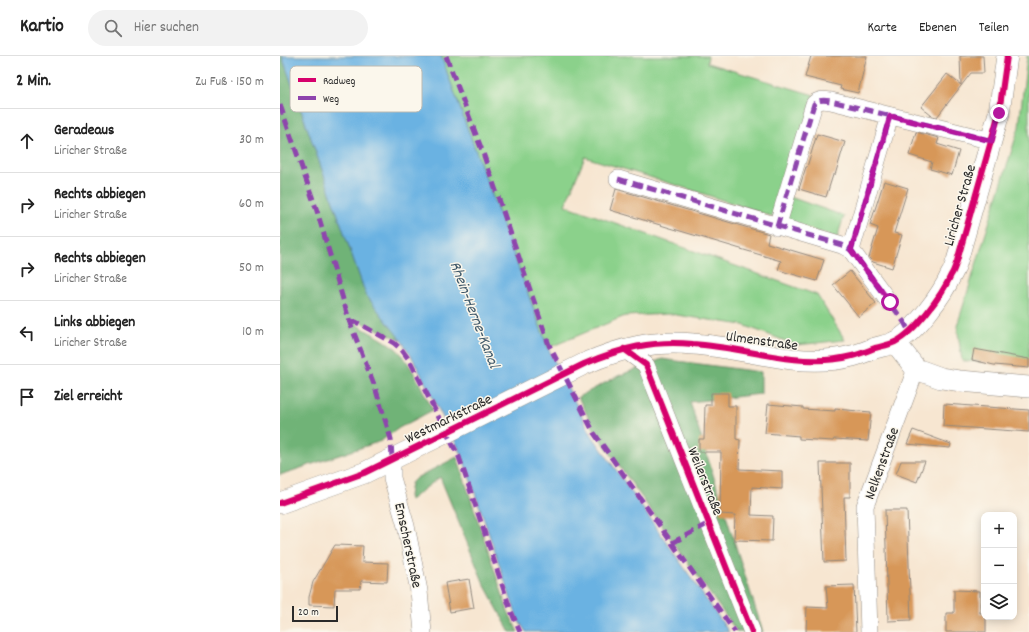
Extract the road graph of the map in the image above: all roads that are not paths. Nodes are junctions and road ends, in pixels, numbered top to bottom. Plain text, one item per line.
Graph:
1 (1007, 56) edge
2 (890, 116) junction
3 (992, 141) junction
4 (618, 179) dead end
5 (778, 227) junction
6 (851, 250) junction
7 (890, 302) dead end
8 (895, 342) junction
9 (624, 349) junction
10 (916, 369) junction
11 (1029, 387) edge
12 (392, 459) junction
13 (280, 502) edge
14 (423, 632) edge
15 (752, 632) edge
16 (869, 632) edge

1 - 3 street, Liricher Straße
2 - 3 street
2 - 5 street
2 - 6 street
3 - 8 street, Liricher Straße
4 - 5 street
5 - 6 street
6 - 7 street
8 - 9 street, Ulmenstraße
8 - 10 street
9 - 12 street, Westmarkstraße
9 - 15 street, Weilerstraße
10 - 11 street
10 - 16 street, Nelkenstraße
12 - 13 street, Westmarkstraße
12 - 14 street, Emscherstraße

